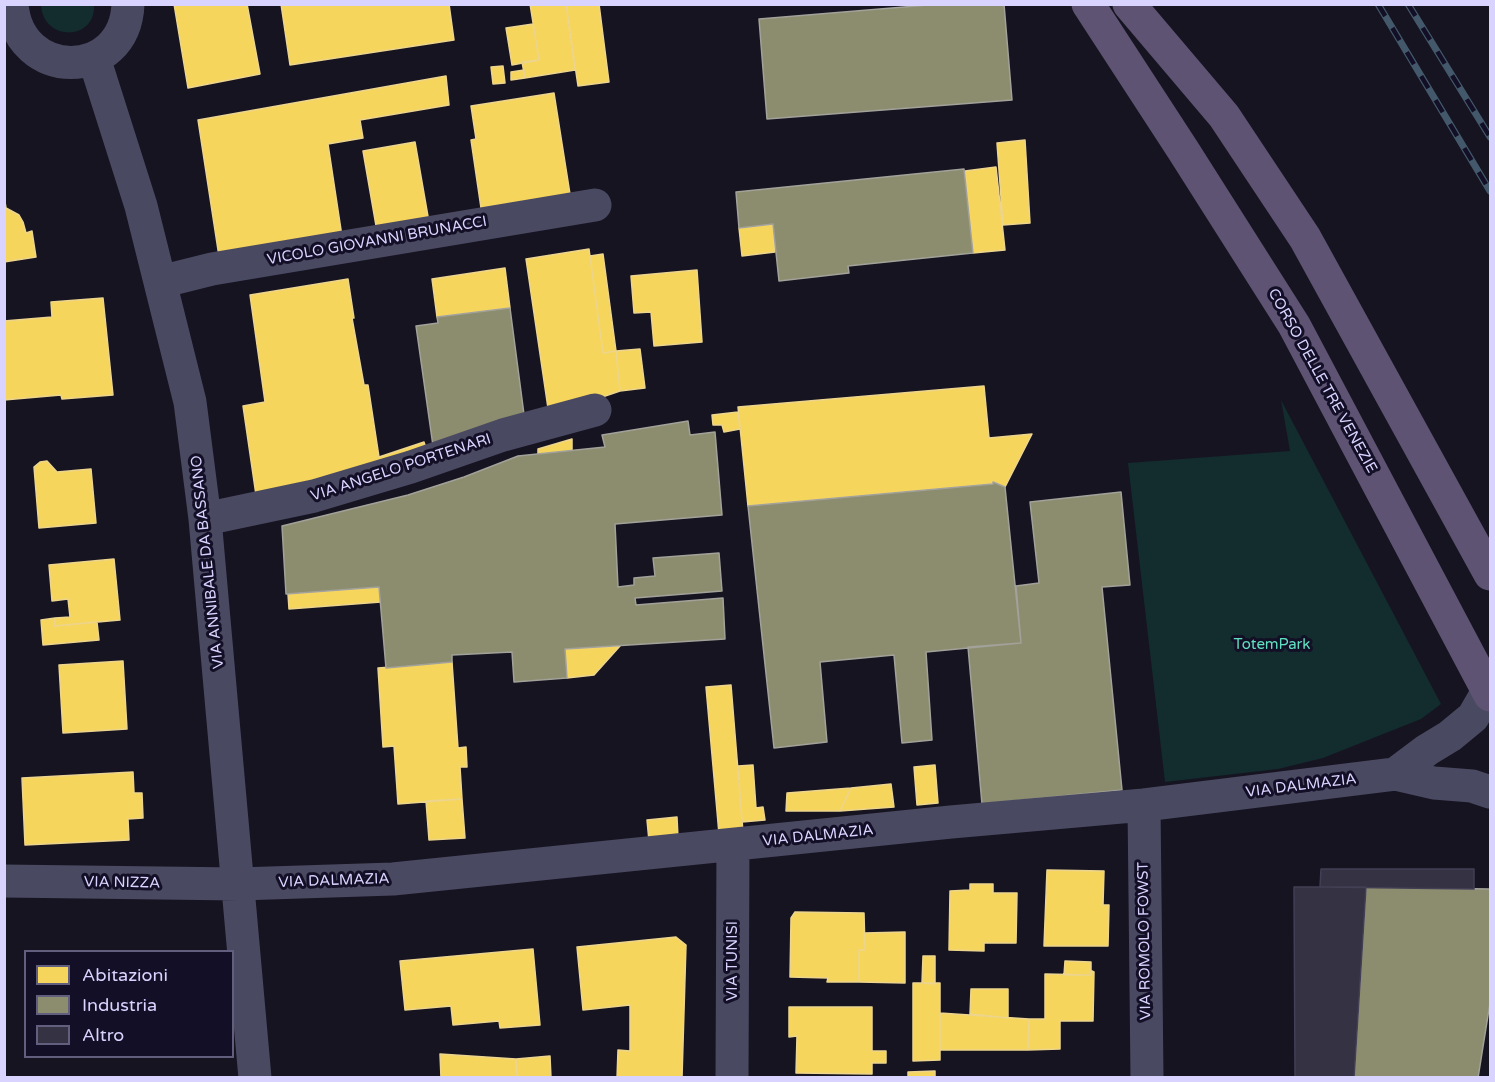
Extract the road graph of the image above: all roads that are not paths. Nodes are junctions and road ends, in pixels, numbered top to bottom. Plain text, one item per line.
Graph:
1 (12, 4) edge
2 (128, 4) edge
3 (1067, 4) edge
4 (1088, 4) edge
5 (1129, 4) edge
6 (94, 58) junction
7 (1135, 78) junction
8 (595, 205) dead end
9 (160, 282) junction
10 (595, 410) dead end
11 (205, 519) junction
12 (1491, 574) edge
13 (1489, 693) edge
14 (1395, 774) junction
15 (1491, 792) edge
16 (1144, 805) junction
17 (733, 845) junction
18 (4, 881) edge
19 (239, 884) junction
20 (255, 1077) edge
21 (732, 1077) edge
22 (1147, 1077) edge

1 - 6 street
2 - 6 street
3 - 7 main road, CORSO DELLE TRE VENEZIE
4 - 7 main road, CORSO DELLE TRE VENEZIE
5 - 12 main road
6 - 9 street, VIA ANNIBALE DA BASSANO
7 - 13 main road, CORSO DELLE TRE VENEZIE
8 - 9 street, VICOLO GIOVANNI BRUNACCI
9 - 11 street, VIA ANNIBALE DA BASSANO
10 - 11 street, VIA ANGELO PORTENARI
11 - 19 street, VIA ANNIBALE DA BASSANO
13 - 14 street, VIA DALMAZIA
14 - 15 street, VIA DALMAZIA
14 - 16 street, VIA DALMAZIA
16 - 17 street, VIA DALMAZIA
16 - 22 street, VIA ROMOLO FOWST
17 - 19 street, VIA DALMAZIA
17 - 21 street, VIA TUNISI
18 - 19 street, VIA NIZZA
19 - 20 street, VIA ANNIBALE DA BASSANO

